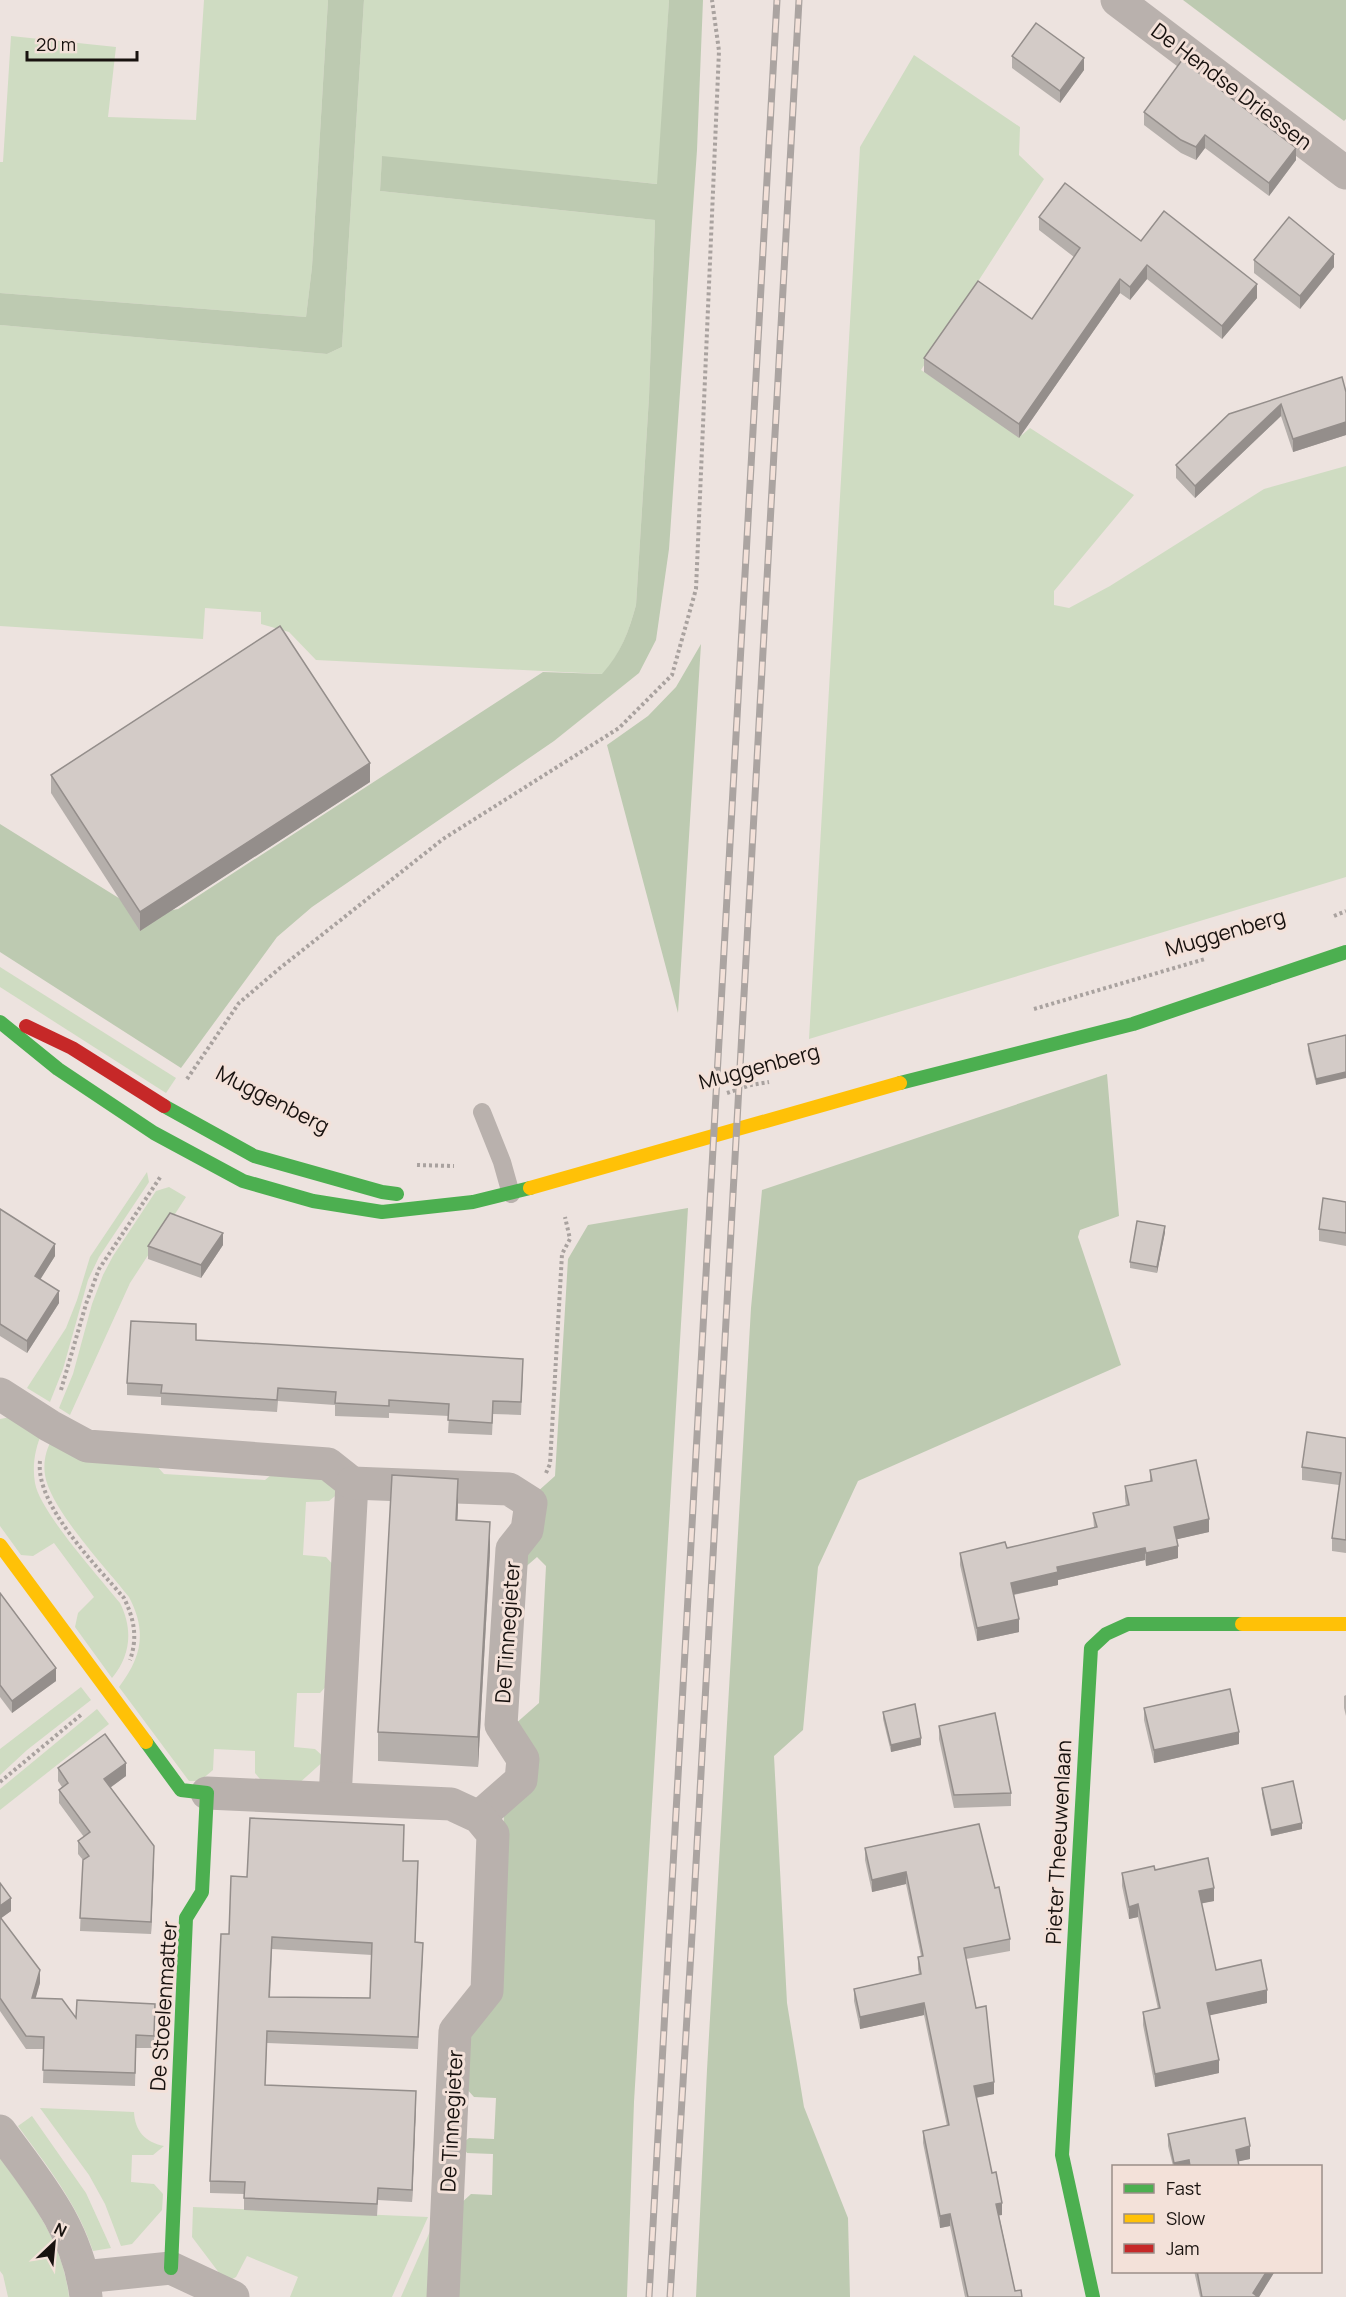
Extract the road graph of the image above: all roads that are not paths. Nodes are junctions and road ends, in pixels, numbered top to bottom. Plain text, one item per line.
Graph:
1 (1118, 0) edge
2 (1346, 173) edge
3 (1345, 952) edge
4 (0, 1013) edge
5 (0, 1022) edge
6 (482, 1112) dead end
7 (511, 1194) junction
8 (473, 1202) junction
9 (0, 1394) edge
10 (352, 1483) junction
11 (0, 1545) edge
12 (1346, 1624) edge
13 (207, 1794) junction
14 (335, 1798) junction
15 (479, 1817) junction
16 (0, 2131) edge
17 (171, 2268) junction
18 (85, 2287) edge
19 (233, 2297) edge
20 (443, 2297) edge
21 (1093, 2297) edge

1 - 2 street, De Hendse Driessen
3 - 7 main road
4 - 8 main road
5 - 8 main road
6 - 7 lane
7 - 8 main road
9 - 10 street
10 - 14 street
10 - 15 street, De Tinnegieter
11 - 13 main road
12 - 21 main road, Pieter Theeuwenlaan
13 - 14 street
13 - 17 main road, De Stoelenmatter
14 - 15 street
15 - 20 street, De Tinnegieter
16 - 18 street
17 - 18 street
17 - 19 street

